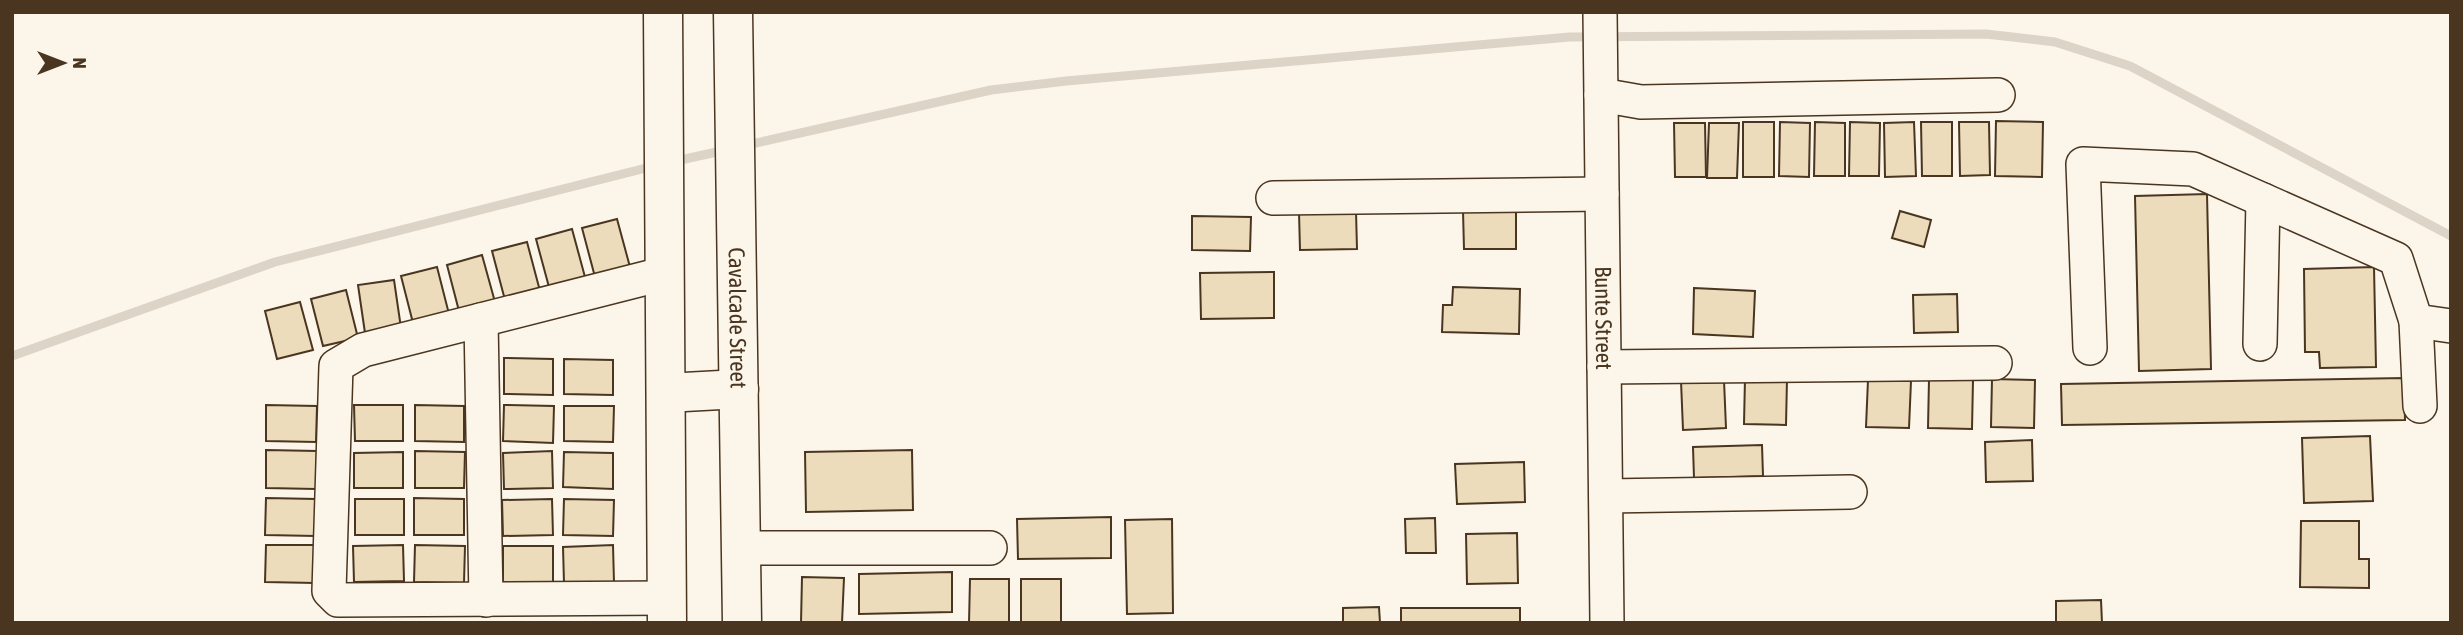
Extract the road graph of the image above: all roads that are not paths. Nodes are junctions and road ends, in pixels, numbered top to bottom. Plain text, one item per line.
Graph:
1 (663, 12) edge
2 (733, 12) edge
3 (1600, 12) edge
4 (1601, 81) junction
5 (1998, 96) dead end
6 (1602, 194) junction
7 (1273, 198) dead end
8 (2263, 200) junction
9 (666, 273) junction
10 (481, 320) junction
11 (2416, 321) junction
12 (2451, 326) edge
13 (2260, 344) dead end
14 (2090, 348) dead end
15 (1995, 363) dead end
16 (1604, 368) junction
17 (739, 389) junction
18 (666, 393) junction
19 (2420, 405) dead end
20 (1850, 492) dead end
21 (1606, 496) junction
22 (741, 548) junction
23 (990, 548) dead end
24 (486, 600) junction
25 (667, 611) edge
26 (741, 623) edge
27 (1607, 623) edge

1 - 9 main road
2 - 17 main road, Cavalcade Street
3 - 4 street, Bunte Street
4 - 5 street
4 - 6 street, Bunte Street
6 - 7 street
6 - 16 street, Bunte Street
8 - 11 street
8 - 13 street
8 - 14 street
9 - 10 street
9 - 18 main road
10 - 24 street
10 - 24 street
11 - 12 street
11 - 19 street
15 - 16 street
16 - 21 street, Bunte Street
17 - 18 main road
17 - 22 main road, Cavalcade Street
18 - 25 main road
20 - 21 street
21 - 27 street, Bunte Street
22 - 23 street
22 - 26 main road, Cavalcade Street
24 - 25 street

